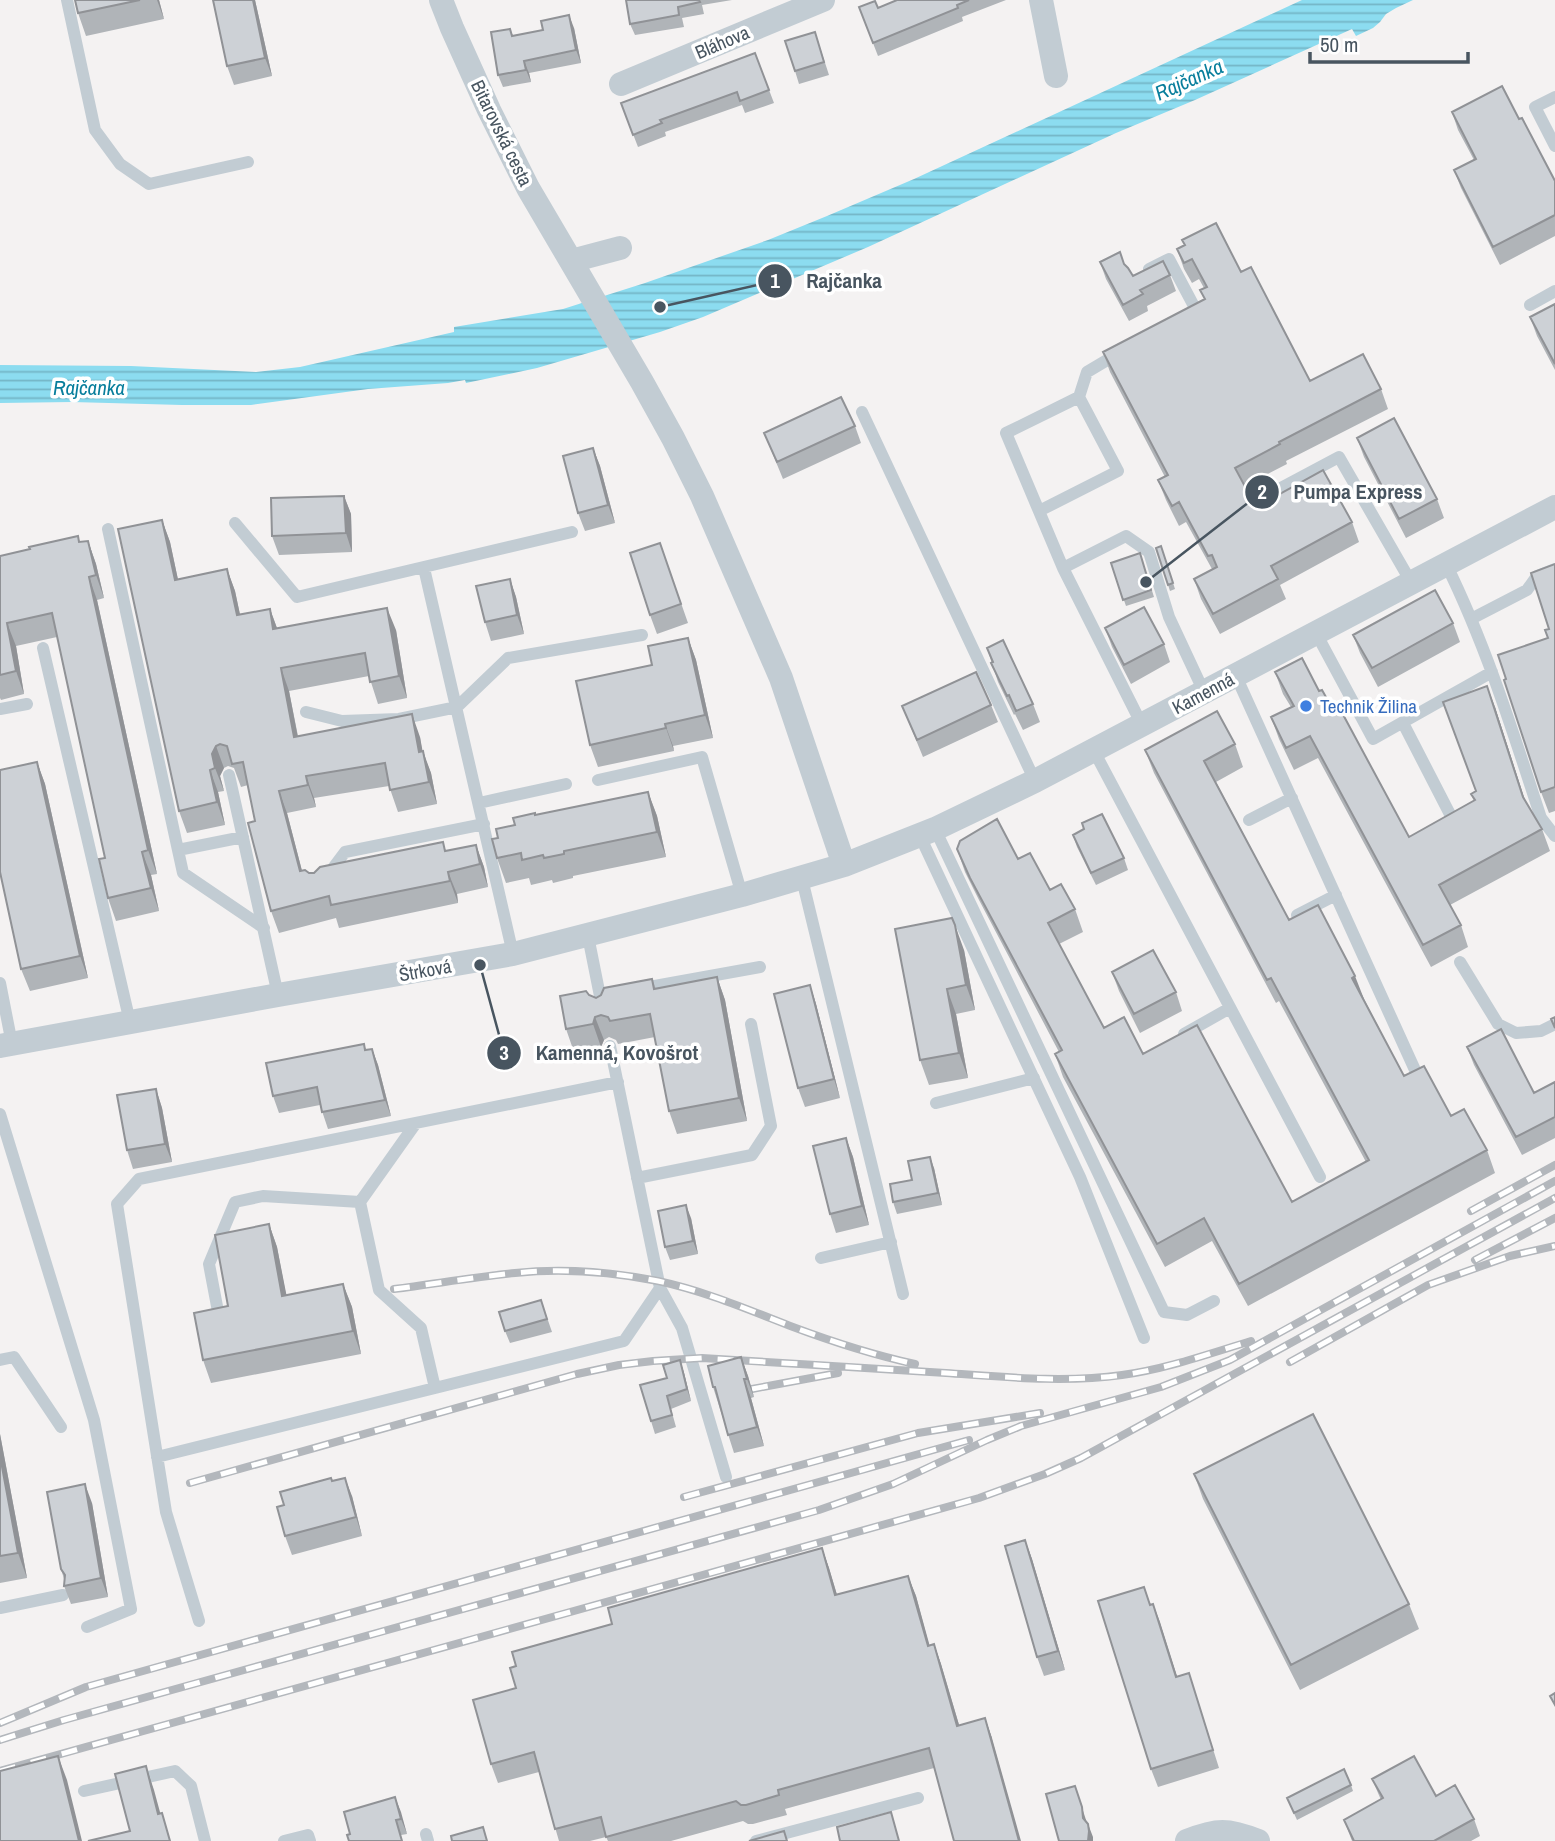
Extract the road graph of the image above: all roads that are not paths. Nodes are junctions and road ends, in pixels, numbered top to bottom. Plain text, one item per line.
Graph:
1 (67, 0) edge
2 (441, 0) edge
3 (823, 0) edge
4 (1041, 0) edge
5 (1056, 76) dead end
6 (621, 84) dead end
7 (1555, 97) edge
8 (1555, 146) edge
9 (248, 162) dead end
10 (620, 248) dead end
11 (576, 269) junction
12 (1137, 276) edge
13 (1555, 291) edge
14 (1530, 304) dead end
15 (1172, 323) edge
16 (1135, 344) edge
17 (1079, 397) junction
18 (862, 412) dead end
19 (1264, 497) dead end
20 (1555, 507) edge
21 (1039, 511) junction
22 (235, 523) dead end
23 (108, 529) dead end
24 (572, 532) dead end
25 (1446, 564) junction
26 (424, 568) junction
27 (1063, 568) junction
28 (1555, 569) edge
29 (1411, 582) junction
30 (1471, 618) junction
31 (1316, 633) junction
32 (642, 635) dead end
33 (43, 648) dead end
34 (1492, 672) junction
35 (1236, 676) junction
36 (1204, 692) junction
37 (27, 705) dead end
38 (457, 707) junction
39 (0, 709) edge
40 (306, 712) dead end
41 (1403, 723) junction
42 (1142, 725) junction
43 (1094, 751) junction
44 (229, 775) edge
45 (598, 780) dead end
46 (1035, 781) junction
47 (566, 784) dead end
48 (1292, 798) junction
49 (479, 803) junction
50 (1249, 820) dead end
51 (484, 824) junction
52 (1455, 824) edge
53 (928, 833) junction
54 (1555, 836) edge
55 (243, 837) junction
56 (178, 850) junction
57 (844, 865) junction
58 (803, 878) junction
59 (319, 887) edge
60 (742, 895) junction
61 (1336, 895) junction
62 (1297, 915) edge
63 (264, 928) junction
64 (588, 936) junction
65 (513, 954) junction
66 (1460, 962) dead end
67 (760, 967) dead end
68 (0, 982) edge
69 (614, 994) junction
70 (278, 995) junction
71 (1230, 1009) junction
72 (603, 1012) edge
73 (130, 1022) junction
74 (751, 1024) dead end
75 (1555, 1024) edge
76 (1172, 1041) edge
77 (6, 1045) edge
78 (610, 1046) dead end
79 (1034, 1079) junction
80 (1420, 1081) edge
81 (618, 1082) junction
82 (936, 1103) dead end
83 (0, 1114) edge
84 (416, 1123) junction
85 (1320, 1177) dead end
86 (637, 1178) junction
87 (360, 1202) junction
88 (891, 1242) junction
89 (821, 1258) dead end
90 (660, 1287) junction
91 (903, 1294) dead end
92 (1214, 1301) dead end
93 (220, 1322) edge
94 (1144, 1338) dead end
95 (0, 1360) edge
96 (435, 1388) junction
97 (61, 1427) dead end
98 (157, 1457) junction
99 (726, 1477) dead end
100 (63, 1595) edge
101 (0, 1608) edge
102 (199, 1620) dead end
103 (87, 1628) dead end
104 (84, 1791) dead end
105 (918, 1798) dead end
106 (205, 1841) edge
107 (284, 1841) edge
108 (310, 1841) edge
109 (756, 1841) edge
110 (1187, 1841) edge
111 (1258, 1841) edge

1 - 9 lane
2 - 11 street, Bitarovská cesta
3 - 6 street, Bláhova
4 - 5 street
7 - 8 lane
10 - 11 street
11 - 57 street, Bitarovská cesta
12 - 15 lane
13 - 14 lane
16 - 17 lane
17 - 21 lane
17 - 21 lane
18 - 46 lane
19 - 29 lane
20 - 25 street, Kamenná
21 - 27 lane
22 - 26 lane
23 - 56 lane
24 - 26 lane
25 - 29 street, Kamenná
25 - 30 lane
26 - 38 lane
27 - 36 lane
27 - 42 lane
28 - 30 lane
29 - 31 street, Kamenná
30 - 34 lane
31 - 35 street, Kamenná
31 - 41 lane
32 - 38 lane
33 - 73 lane
34 - 41 lane
34 - 54 lane
35 - 36 street, Kamenná
35 - 48 lane
36 - 42 street, Kamenná
37 - 39 lane
38 - 40 lane
38 - 49 lane
41 - 52 lane
42 - 43 street, Kamenná
43 - 46 street, Kamenná
43 - 71 lane
44 - 55 lane
45 - 60 lane
46 - 53 street, Kamenná
47 - 49 lane
48 - 50 lane
48 - 61 lane
49 - 51 lane
51 - 59 lane
51 - 65 lane
53 - 57 street, Kamenná
53 - 79 lane
53 - 92 lane
55 - 56 lane
55 - 63 lane
56 - 63 lane
57 - 58 street, Štrková
58 - 60 street, Štrková
58 - 88 lane
60 - 64 street, Štrková
61 - 62 lane
61 - 80 lane
63 - 70 lane
64 - 65 street, Štrková
64 - 69 lane
65 - 70 street, Štrková
66 - 75 lane
67 - 69 lane
68 - 77 lane
69 - 72 lane
70 - 73 street, Štrková
71 - 76 lane
71 - 85 lane
73 - 77 street, Štrková
74 - 86 lane
78 - 81 lane
79 - 82 lane
79 - 94 lane
81 - 84 lane
81 - 86 lane
83 - 103 lane
84 - 87 lane
84 - 98 lane
86 - 90 lane
87 - 93 lane
87 - 96 lane
88 - 89 lane
88 - 91 lane
90 - 96 lane
90 - 99 lane
95 - 97 lane
96 - 98 lane
98 - 102 lane
100 - 101 lane
104 - 106 lane
105 - 109 lane
107 - 108 lane
110 - 111 street

